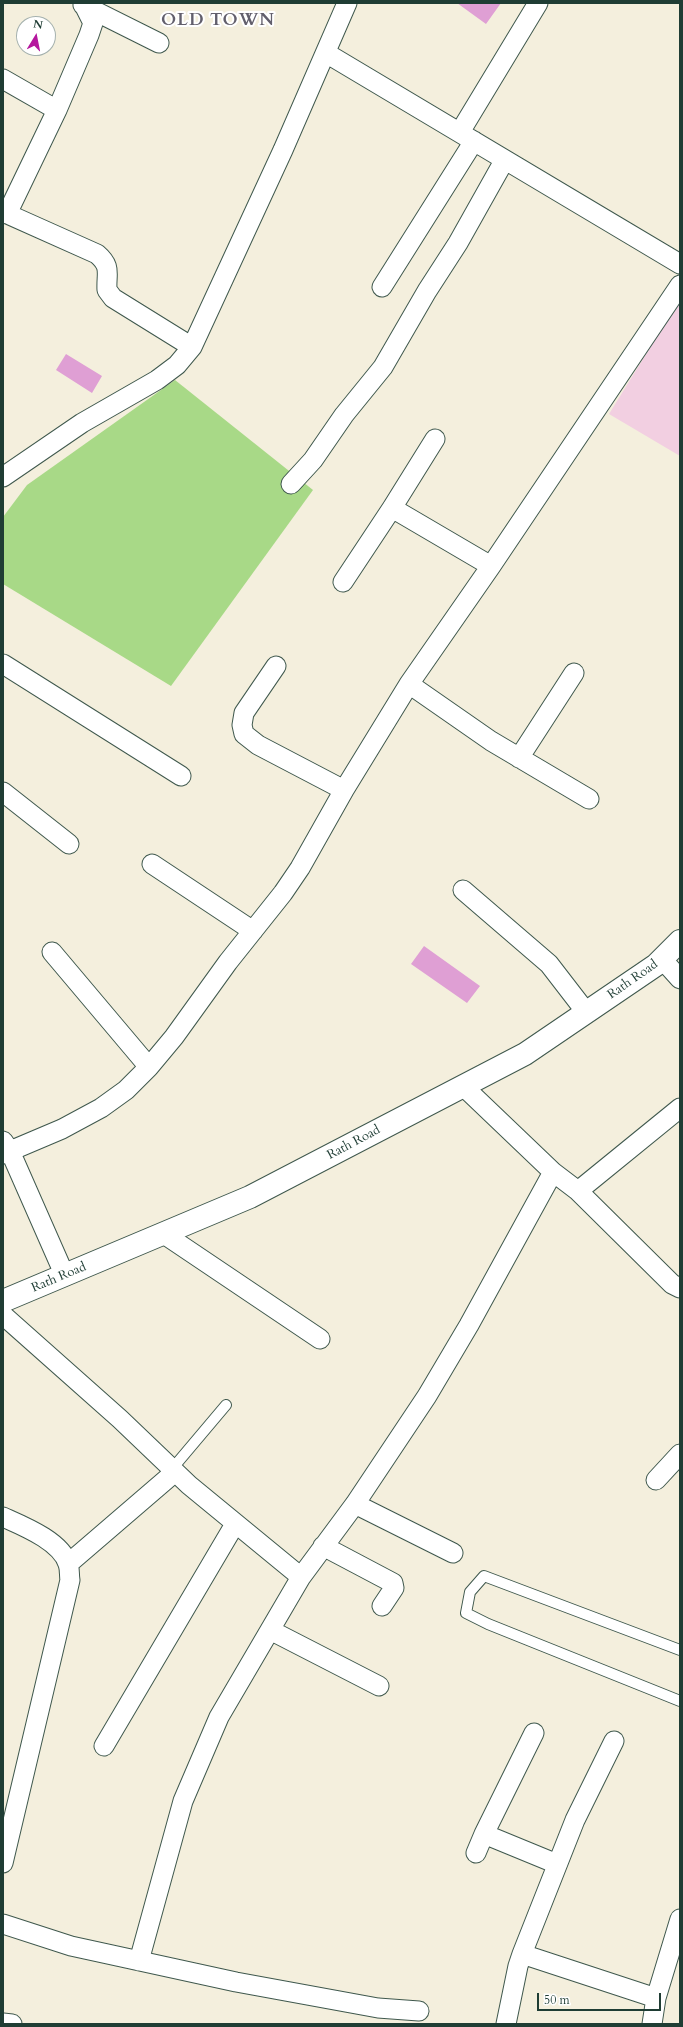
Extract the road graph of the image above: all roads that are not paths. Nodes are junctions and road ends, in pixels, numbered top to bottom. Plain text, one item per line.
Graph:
1 (347, 3) edge
2 (538, 3) edge
3 (83, 4) edge
4 (159, 43) dead end
5 (326, 53) junction
6 (3, 79) edge
7 (57, 110) junction
8 (467, 136) junction
9 (504, 161) junction
10 (5, 213) edge
11 (680, 264) edge
12 (680, 285) edge
13 (382, 287) dead end
14 (192, 347) junction
15 (435, 438) dead end
16 (3, 476) edge
17 (290, 484) dead end
18 (392, 508) junction
19 (491, 566) junction
20 (343, 582) dead end
21 (3, 664) edge
22 (276, 666) dead end
23 (574, 673) dead end
24 (409, 684) junction
25 (519, 758) junction
26 (180, 776) dead end
27 (344, 790) junction
28 (3, 792) edge
29 (589, 799) dead end
30 (70, 844) dead end
31 (152, 864) dead end
32 (463, 890) dead end
33 (253, 931) junction
34 (680, 941) edge
35 (52, 952) dead end
36 (662, 959) junction
37 (680, 979) edge
38 (586, 1012) junction
39 (150, 1067) junction
40 (463, 1086) junction
41 (680, 1108) edge
42 (5, 1148) edge
43 (553, 1172) junction
44 (578, 1191) junction
45 (164, 1234) junction
46 (65, 1276) junction
47 (680, 1288) edge
48 (3, 1301) edge
49 (3, 1315) edge
50 (320, 1339) dead end
51 (226, 1405) dead end
52 (680, 1454) edge
53 (174, 1471) junction
54 (656, 1480) dead end
55 (355, 1504) junction
56 (3, 1517) edge
57 (235, 1524) junction
58 (323, 1546) junction
59 (453, 1553) dead end
60 (68, 1564) junction
61 (301, 1577) junction
62 (382, 1606) dead end
63 (270, 1630) junction
64 (680, 1650) edge
65 (379, 1686) dead end
66 (680, 1701) edge
67 (534, 1732) dead end
68 (614, 1741) dead end
69 (104, 1746) dead end
70 (484, 1834) junction
71 (476, 1853) dead end
72 (3, 1863) edge
73 (557, 1864) junction
74 (680, 1919) edge
75 (3, 1924) edge
76 (522, 1954) junction
77 (139, 1961) junction
78 (656, 1998) junction
79 (419, 2011) dead end
80 (3, 2023) edge
81 (12, 2024) edge
82 (506, 2024) edge
83 (652, 2024) edge

1 - 5 street
2 - 8 street
3 - 4 street
3 - 7 street
5 - 8 street
5 - 14 street
6 - 7 street
7 - 10 street
8 - 9 street
8 - 13 street
9 - 11 street
9 - 17 street
10 - 14 street
12 - 19 street
14 - 16 street
15 - 18 street
18 - 19 street
18 - 20 street
19 - 24 street
21 - 26 street
22 - 27 street
23 - 25 street
24 - 25 street
24 - 27 street
25 - 29 street
27 - 33 street
28 - 30 street
31 - 33 street
32 - 38 street
33 - 39 street
34 - 36 street, Rath Road
35 - 39 street
36 - 37 street
36 - 38 street, Rath Road
38 - 40 street, Rath Road
39 - 42 street
40 - 43 street
40 - 45 street, Rath Road
41 - 44 street
42 - 46 street
43 - 44 street
43 - 55 street
44 - 47 street
45 - 46 street, Rath Road
45 - 50 street
46 - 48 street, Rath Road
49 - 53 street
51 - 53 lane
52 - 54 street
53 - 57 street
53 - 60 street
55 - 58 street
55 - 59 street
56 - 60 street
57 - 61 street
57 - 69 street
58 - 61 street
58 - 62 street
60 - 72 street
61 - 63 street
63 - 65 street
63 - 77 street
64 - 66 lane
67 - 70 street
68 - 73 street
70 - 71 street
70 - 73 street
73 - 76 street
74 - 78 street
75 - 77 street
76 - 78 street
76 - 82 street
77 - 79 street
78 - 83 street
80 - 81 street

